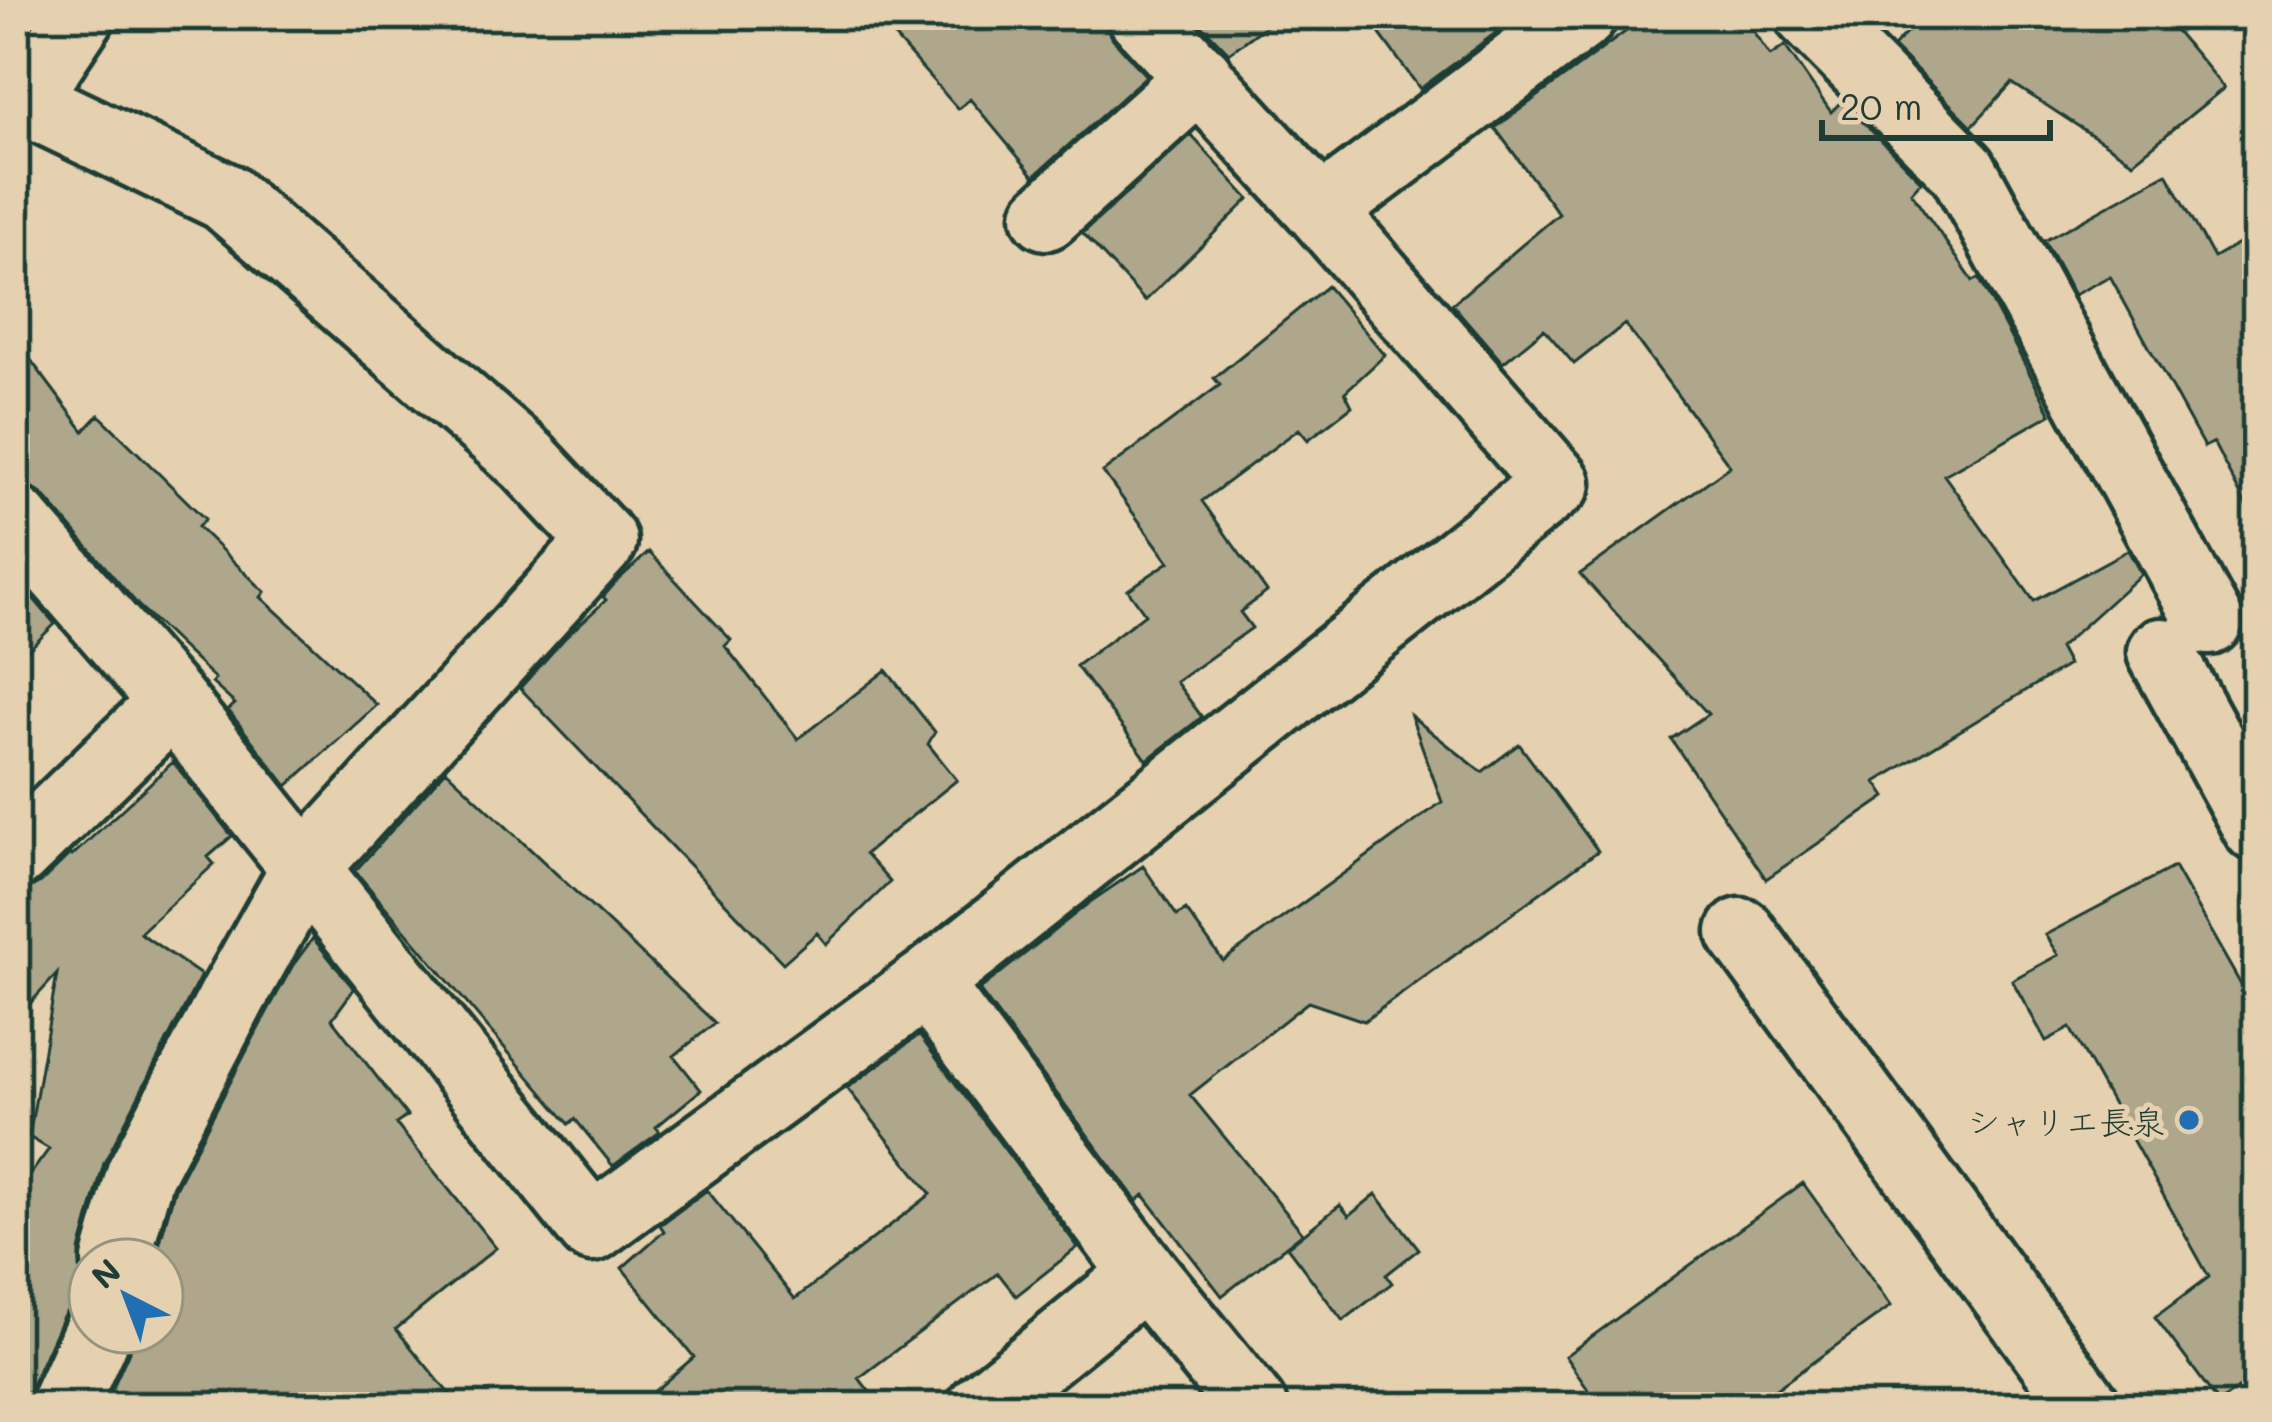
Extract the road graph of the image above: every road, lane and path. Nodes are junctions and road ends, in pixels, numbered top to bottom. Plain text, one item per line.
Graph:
1 (81, 15) edge
2 (1141, 15) edge
3 (1583, 15) edge
4 (1809, 15) edge
5 (1200, 77) junction
6 (20, 98) edge
7 (1321, 211) junction
8 (1046, 216) dead end
9 (15, 520) edge
10 (173, 703) junction
11 (2257, 828) edge
12 (15, 856) edge
13 (305, 868) junction
14 (1741, 932) dead end
15 (927, 983) junction
16 (123, 1236) edge
17 (1145, 1274) junction
18 (86, 1356) edge
19 (64, 1407) edge
20 (981, 1407) edge
21 (1253, 1407) edge
22 (2087, 1407) edge

1 - 6 street
2 - 5 street
3 - 7 street
4 - 11 street
5 - 7 street
5 - 8 street
6 - 13 street
7 - 15 street
9 - 10 street
10 - 12 street
10 - 13 street
13 - 15 street
13 - 16 street
14 - 22 street
15 - 17 street
17 - 20 street
17 - 21 street
18 - 19 street

